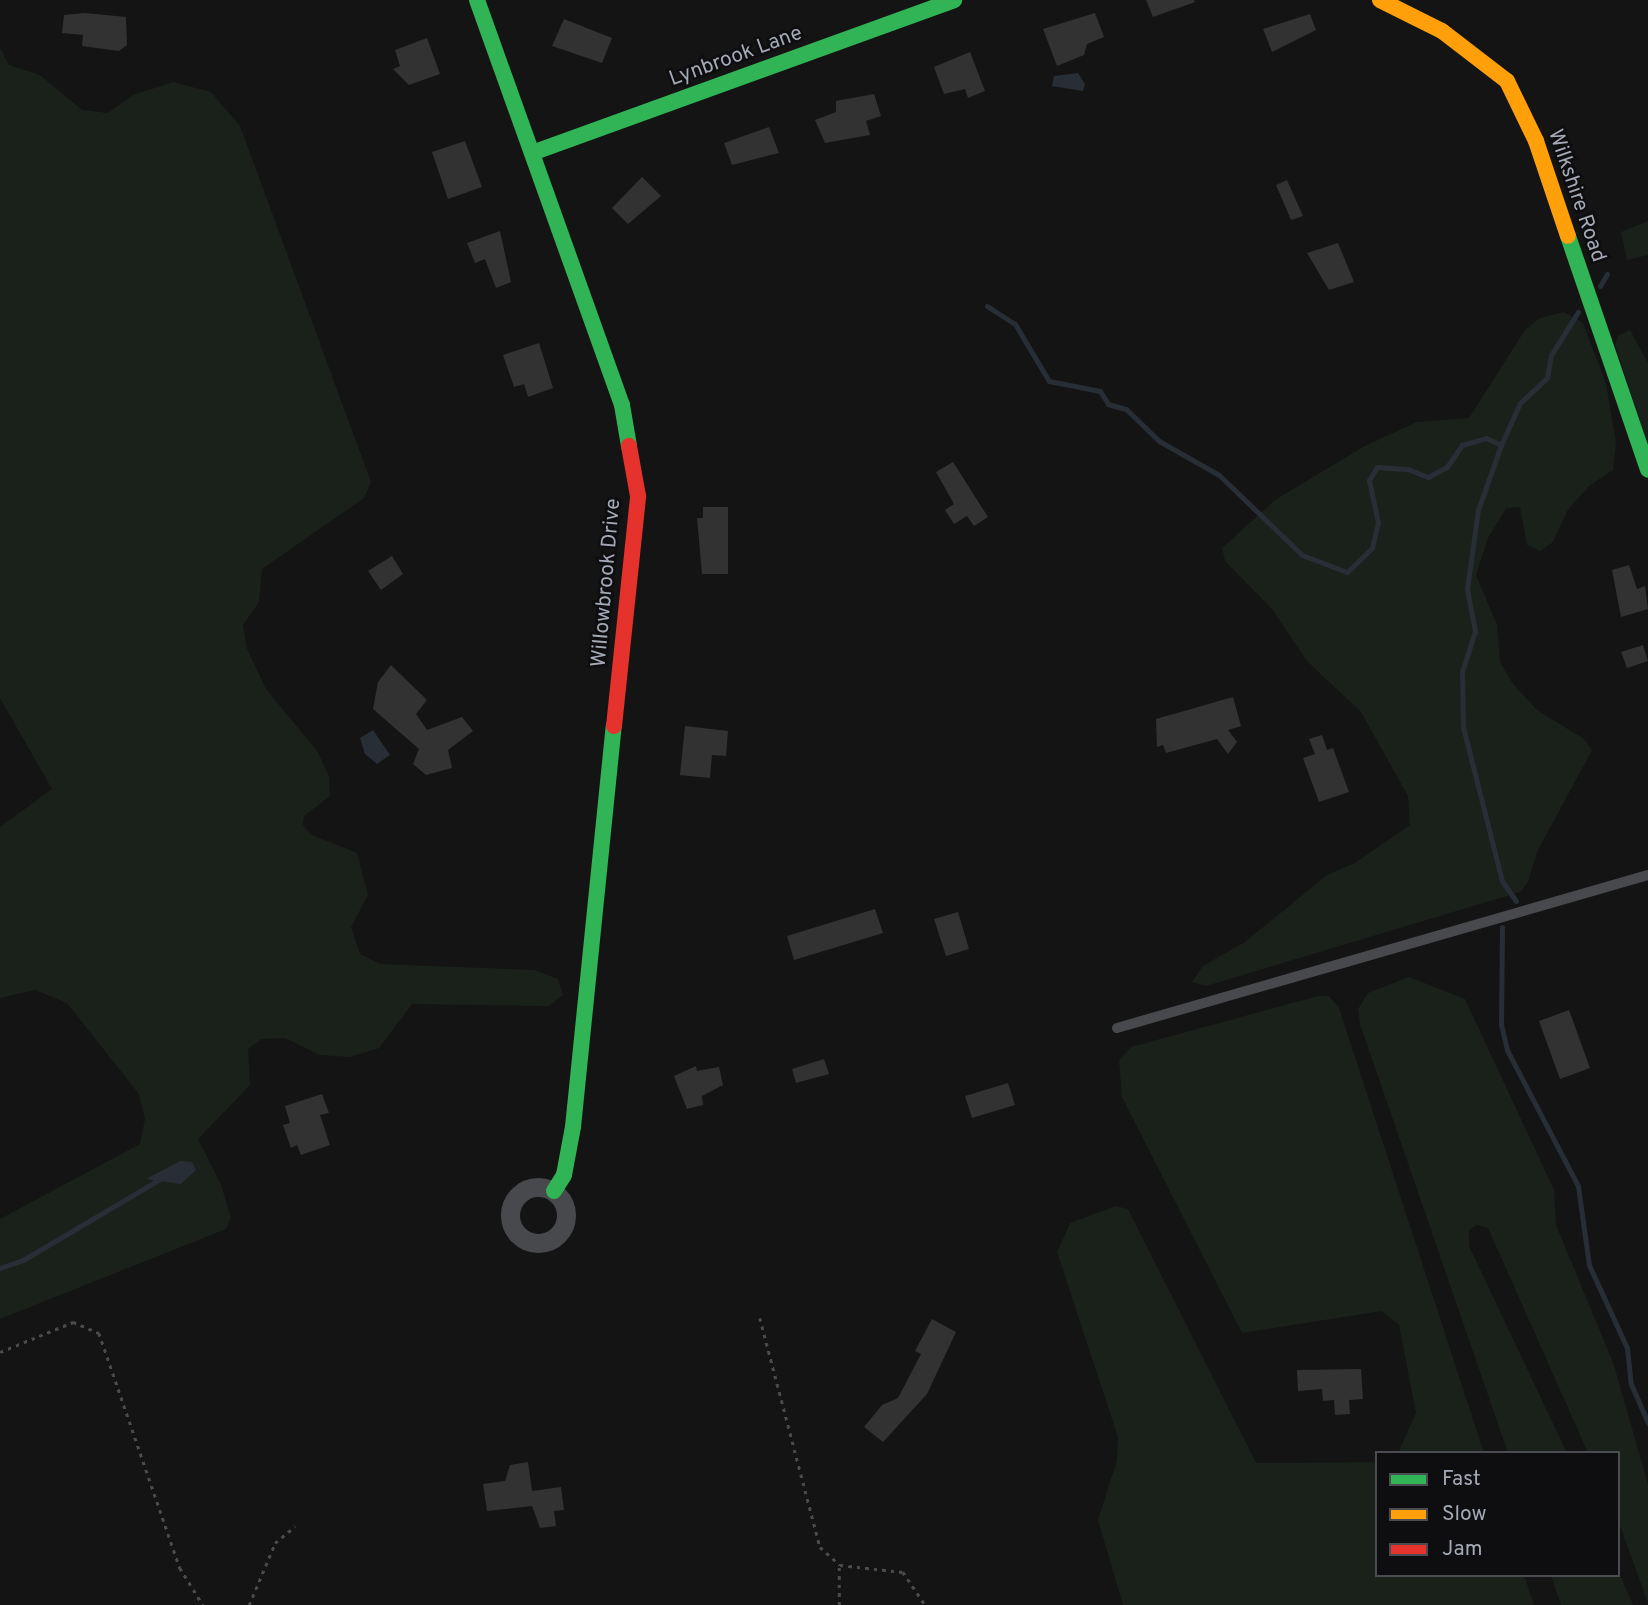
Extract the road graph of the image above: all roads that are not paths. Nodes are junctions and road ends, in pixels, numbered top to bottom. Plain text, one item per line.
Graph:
1 (477, 0) edge
2 (954, 0) edge
3 (1380, 0) edge
4 (532, 153) junction
5 (1648, 470) edge
6 (1648, 875) edge
7 (1117, 1028) dead end
8 (554, 1191) dead end

1 - 4 street, Willowbrook Drive
2 - 4 street, Lynbrook Lane
3 - 5 street, Wilkshire Road
4 - 8 street, Willowbrook Drive
6 - 7 lane

